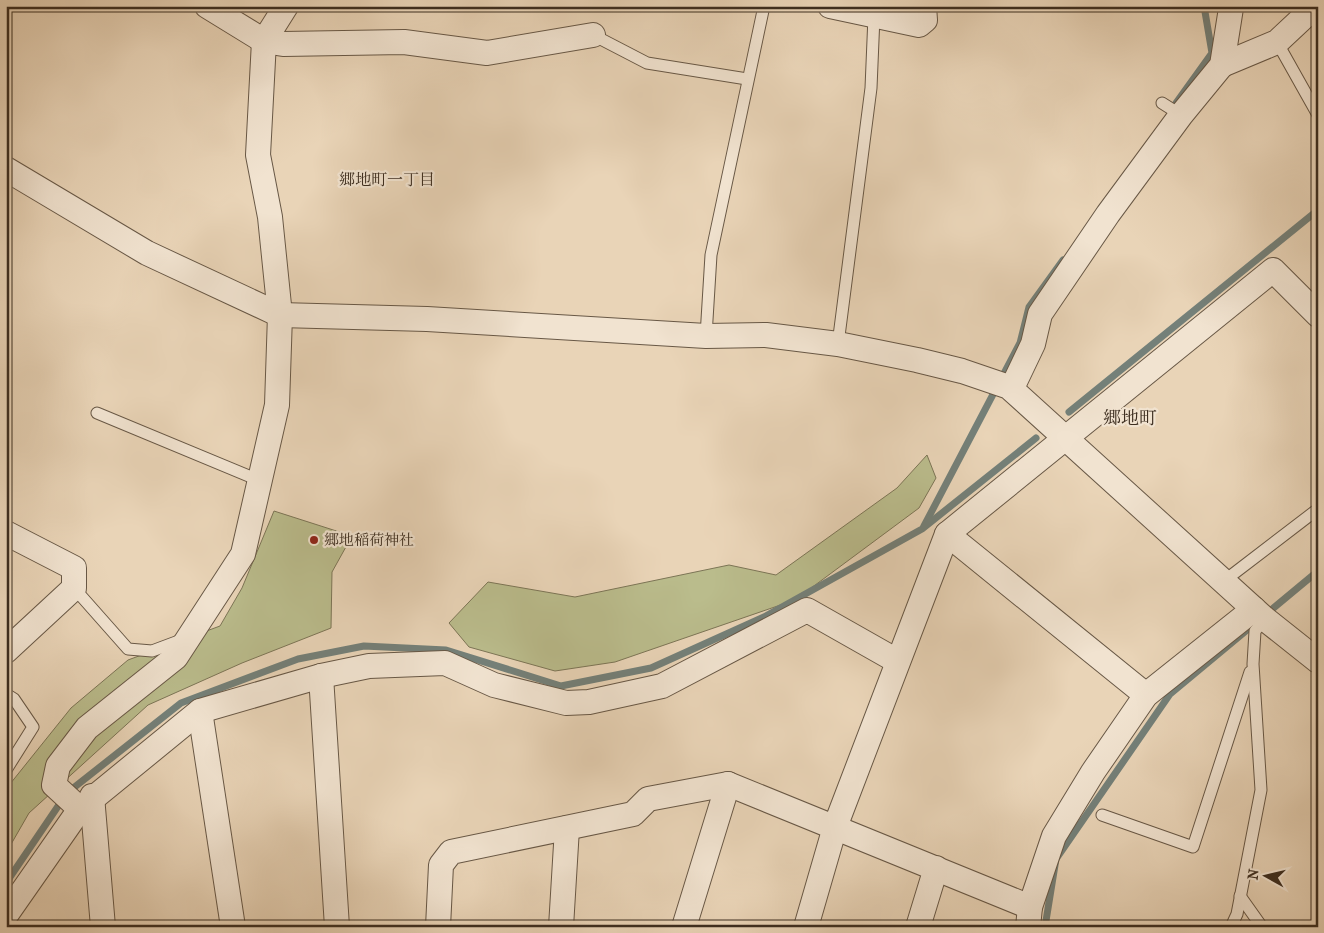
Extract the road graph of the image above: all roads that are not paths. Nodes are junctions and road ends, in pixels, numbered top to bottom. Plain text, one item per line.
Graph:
1 (207, 6) edge
2 (286, 6) edge
3 (764, 6) edge
4 (830, 6) edge
5 (924, 6) edge
6 (1232, 7) edge
7 (1318, 9) edge
8 (874, 16) junction
9 (593, 35) joint
10 (264, 41) junction
11 (1277, 42) junction
12 (1222, 65) junction
13 (747, 79) junction
14 (1318, 115) edge
15 (7, 170) edge
16 (280, 315) junction
17 (1318, 315) edge
18 (706, 336) junction
19 (838, 344) junction
20 (1003, 385) junction
21 (97, 413) dead end
22 (1068, 439) junction
23 (261, 481) junction
24 (1318, 509) edge
25 (6, 532) edge
26 (947, 534) junction
27 (1224, 581) junction
28 (74, 588) junction
29 (1258, 613) junction
30 (188, 638) junction
31 (6, 651) edge
32 (897, 661) junction
33 (1318, 661) edge
34 (1253, 664) junction
35 (321, 676) junction
36 (6, 694) edge
37 (1146, 695) junction
38 (200, 711) junction
39 (6, 770) edge
40 (728, 784) junction
41 (76, 799) junction
42 (1102, 815) dead end
43 (835, 827) junction
44 (567, 828) junction
45 (936, 868) junction
46 (1240, 896) junction
47 (6, 916) edge
48 (1029, 917) edge
49 (103, 927) edge
50 (233, 927) edge
51 (337, 927) edge
52 (438, 927) edge
53 (560, 927) edge
54 (684, 927) edge
55 (806, 927) edge
56 (918, 927) edge
57 (1231, 927) edge
58 (1262, 927) edge

1 - 10 street
2 - 10 street
3 - 13 lane
4 - 8 street
5 - 8 street
6 - 12 street
7 - 11 street
8 - 19 lane
9 - 10 street
9 - 13 lane
10 - 16 street
11 - 12 street
11 - 14 lane
12 - 20 street
13 - 18 lane
15 - 16 street
16 - 18 street
16 - 23 street
17 - 22 street
18 - 19 street
19 - 20 street
20 - 22 street
21 - 23 lane
22 - 26 street
22 - 27 street
23 - 30 street
24 - 27 lane
25 - 28 street
26 - 32 street
26 - 37 street
27 - 29 street
28 - 30 lane
28 - 31 street
29 - 33 street
29 - 34 lane
29 - 37 street
30 - 41 street
32 - 35 street
32 - 43 street
34 - 42 lane
34 - 46 lane
35 - 38 street
35 - 51 street
36 - 39 lane
37 - 48 street
38 - 41 street
38 - 50 street
40 - 43 street
40 - 44 street
40 - 54 street
41 - 47 street
41 - 49 street
43 - 45 street
43 - 55 street
44 - 52 street
44 - 53 street
45 - 48 street
45 - 56 street
46 - 57 lane
46 - 58 lane

